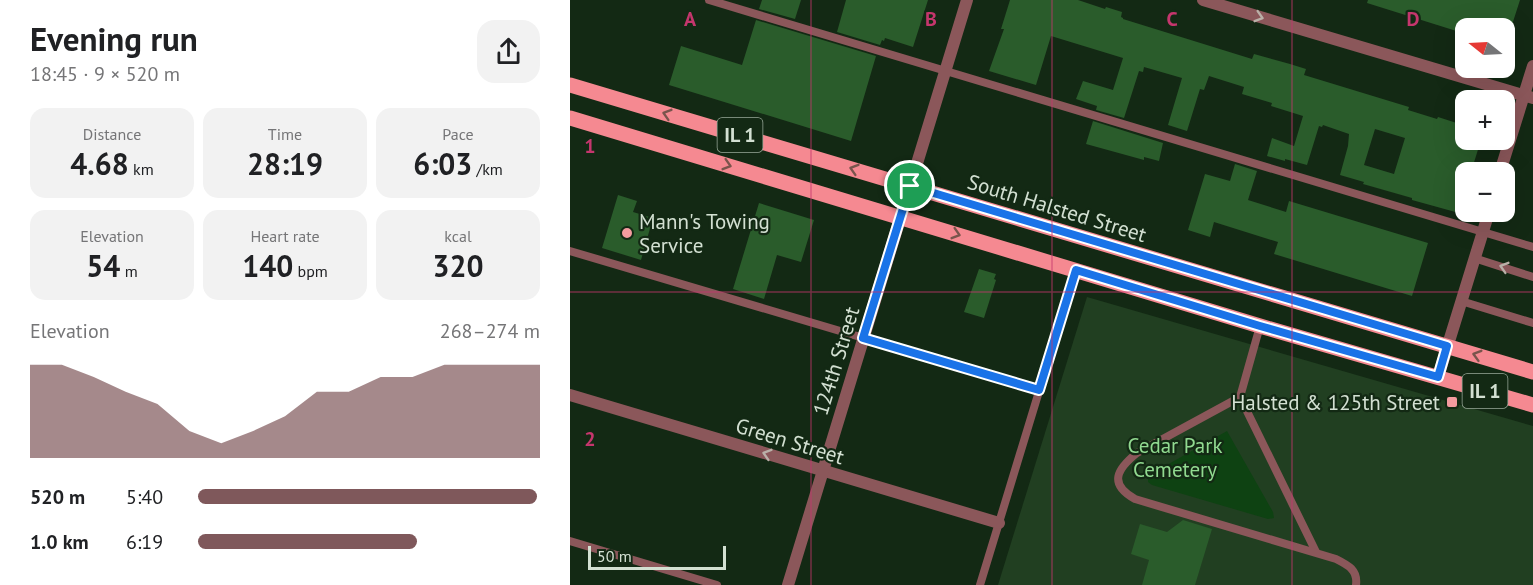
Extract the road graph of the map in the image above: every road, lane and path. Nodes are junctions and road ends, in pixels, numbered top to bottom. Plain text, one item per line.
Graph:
1 (709, 0) edge
2 (967, 0) edge
3 (1203, 0) edge
4 (1533, 66) edge
5 (945, 71) junction
6 (570, 85) edge
7 (1528, 97) edge
8 (570, 118) edge
9 (1504, 162) edge
10 (910, 186) junction
11 (900, 217) junction
12 (1486, 222) edge
13 (1482, 232) junction
14 (1533, 247) edge
15 (570, 250) edge
16 (1474, 258) junction
17 (1076, 270) junction
18 (1533, 276) edge
19 (1461, 301) junction
20 (1533, 323) edge
21 (1260, 326) junction
22 (863, 338) junction
23 (1447, 346) junction
24 (1533, 372) edge
25 (1438, 377) junction
26 (1039, 390) junction
27 (570, 395) edge
28 (1240, 397) junction
29 (1533, 405) edge
30 (823, 471) junction
31 (999, 523) junction
32 (570, 541) edge
33 (1316, 552) junction
34 (717, 585) edge
35 (788, 585) edge
36 (980, 585) edge
37 (1356, 585) edge

1 - 5 lane
2 - 5 street, 124th Street
3 -> 7 street
4 - 7 street
5 - 10 street, 124th Street
5 - 13 lane
10 -> 6 main road, South Halsted Street / IL 1
7 - 9 street
8 -> 11 main road, IL 1
10 - 11 street, 124th Street
10 - 23 main road, South Halsted Street / IL 1
11 -> 17 main road, IL 1
11 - 22 street, 124th Street
12 - 13 street
13 - 14 lane
13 - 16 street
15 - 22 lane
18 -> 16 lane
16 - 19 street
17 - 21 main road, IL 1
17 - 26 lane
19 - 20 lane
19 - 23 street
21 - 25 main road, IL 1
21 - 28 lane
22 - 26 lane
22 - 30 street, 124th Street
24 -> 23 main road, South Halsted Street / IL 1
23 - 25 street
25 - 29 main road, IL 1
26 - 31 lane
30 -> 27 street, Green Street
28 - 33 lane
28 - 33 lane
30 - 31 street, Green Street
30 - 35 street, 124th Street
31 - 36 lane
32 - 34 lane
33 - 37 lane

